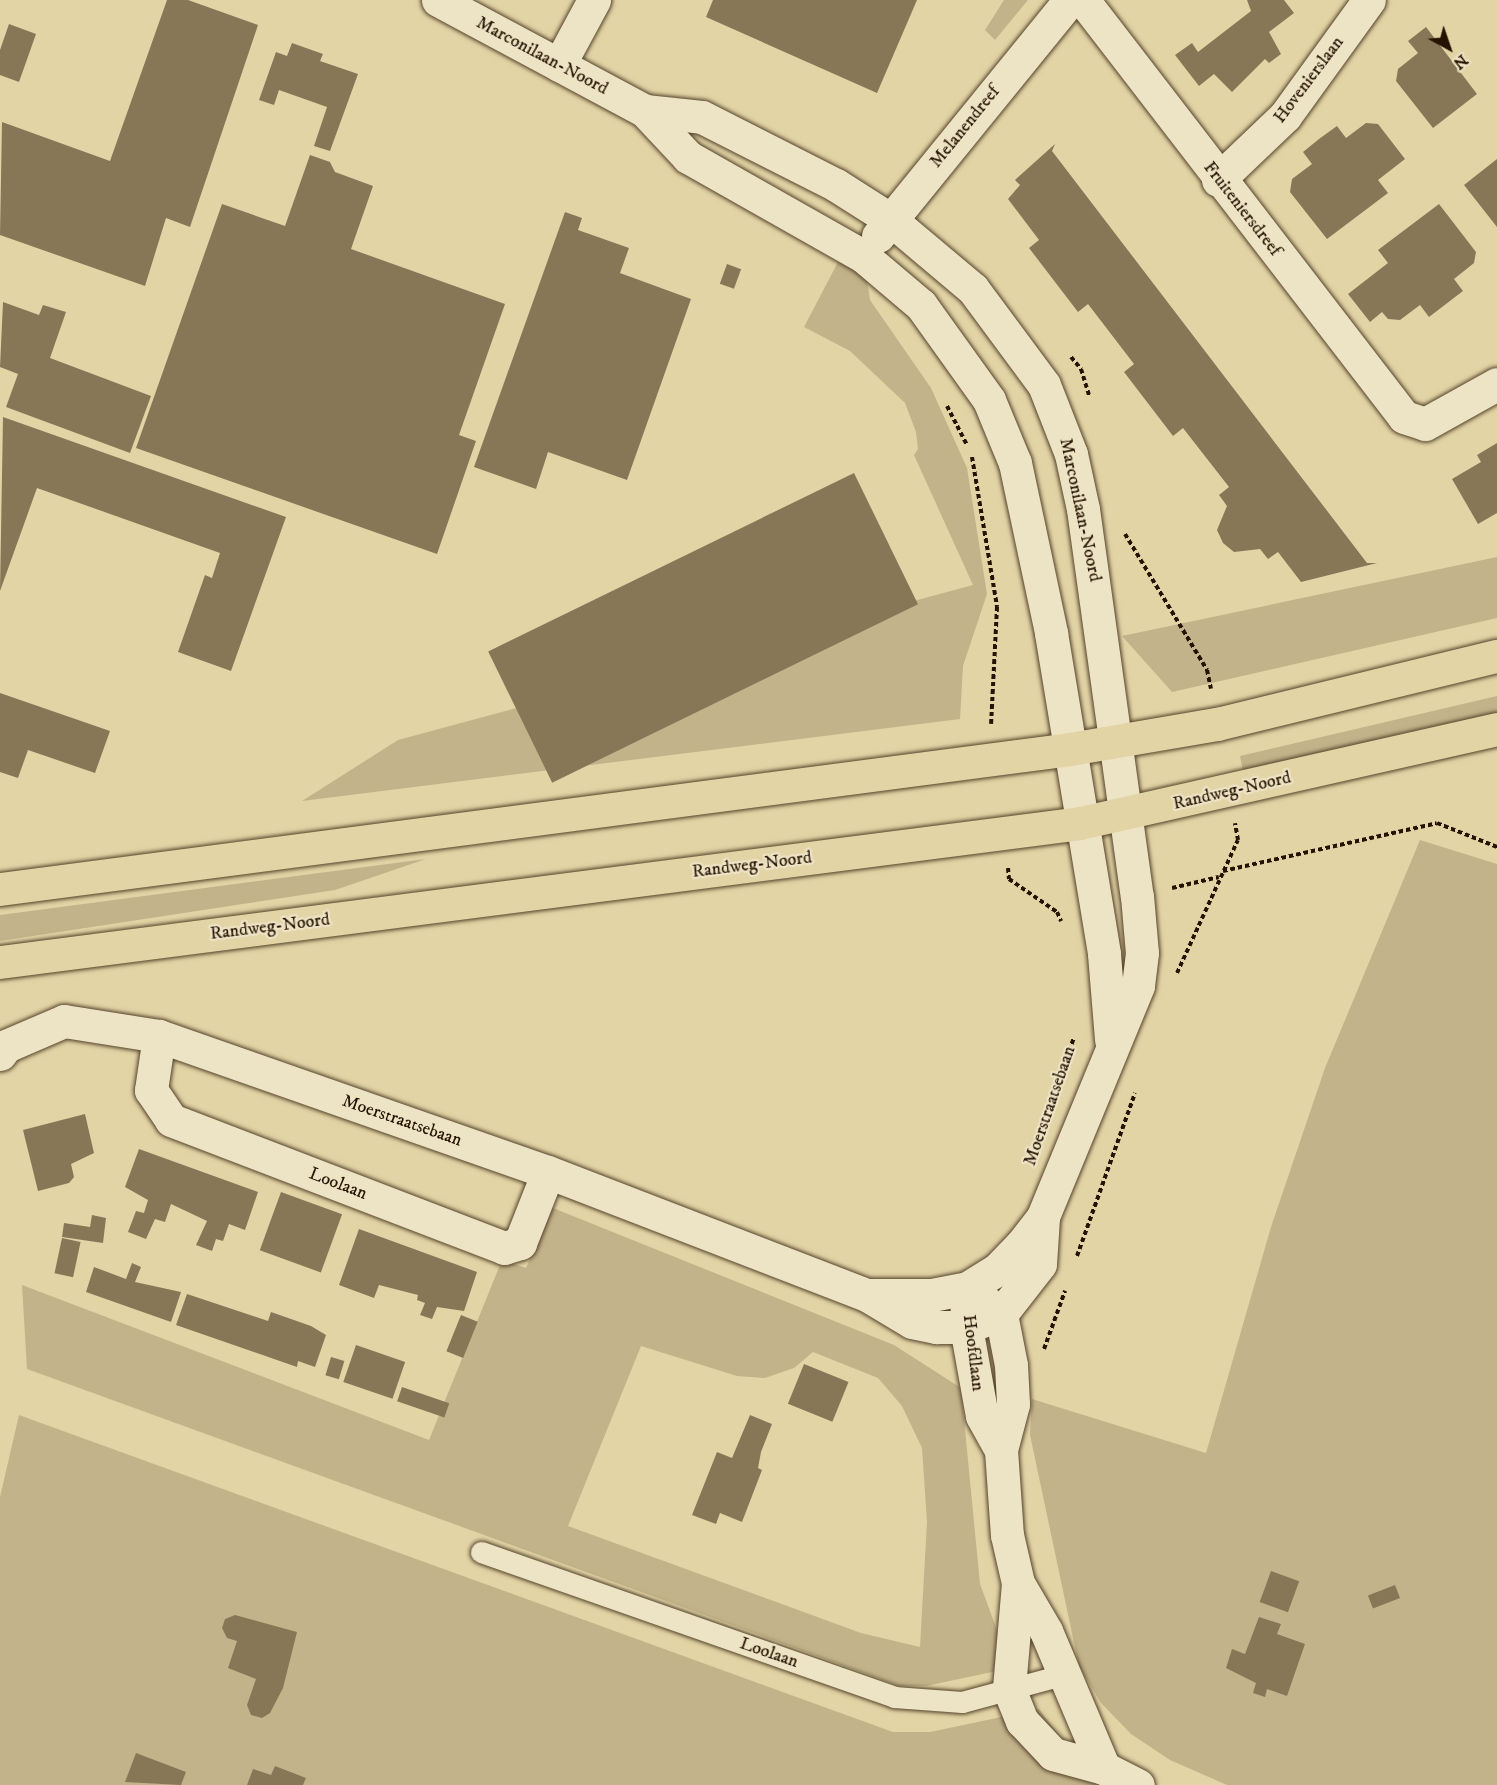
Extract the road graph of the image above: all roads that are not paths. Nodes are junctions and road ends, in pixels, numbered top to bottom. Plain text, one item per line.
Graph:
1 (438, 0) edge
2 (594, 0) edge
3 (1070, 0) edge
4 (1083, 0) edge
5 (1369, 0) edge
6 (560, 65) junction
7 (645, 111) junction
8 (1218, 180) junction
9 (891, 220) junction
10 (863, 256) junction
11 (1497, 384) edge
12 (1497, 656) edge
13 (1497, 729) edge
14 (1116, 741) junction
15 (1070, 749) junction
16 (1126, 816) junction
17 (1080, 823) junction
18 (0, 889) edge
19 (0, 962) edge
20 (159, 1035) junction
21 (1111, 1042) junction
22 (0, 1054) edge
23 (548, 1172) junction
24 (1043, 1217) junction
25 (968, 1288) junction
26 (867, 1295) junction
27 (1001, 1314) junction
28 (966, 1327) junction
29 (1001, 1450) junction
30 (481, 1552) dead end
31 (1017, 1583) junction
32 (1062, 1676) junction
33 (1009, 1689) junction
34 (1104, 1768) junction
35 (1138, 1785) edge

1 - 6 street, Marconilaan-Noord
2 - 6 street
3 - 9 street, Melanendreef
4 - 8 street, Fruiteniersdreef
5 - 8 street, Hovenierslaan
6 - 7 street, Marconilaan-Noord
7 - 9 street, Marconilaan-Noord
7 - 10 street, Marconilaan-Noord
8 - 11 street, Fruiteniersdreef
9 - 10 street, Melanendreef
9 - 14 street, Marconilaan-Noord
10 - 15 street, Marconilaan-Noord
12 - 14 main road
13 - 16 main road, Randweg-Noord
14 - 15 main road
14 - 16 street, Marconilaan-Noord
15 - 17 street, Marconilaan-Noord
15 - 18 main road
16 - 17 main road, Randweg-Noord
16 - 21 street, Moerstraatsebaan
17 - 19 main road, Randweg-Noord
17 - 21 street, Moerstraatsebaan
20 - 22 street, Moerstraatsebaan
20 - 23 street, Moerstraatsebaan
20 - 23 street, Loolaan
21 - 24 street, Moerstraatsebaan
23 - 26 street, Moerstraatsebaan
24 - 25 street, Moerstraatsebaan
24 - 27 street, Moerstraatsebaan
25 - 26 street, Moerstraatsebaan
25 - 27 street, Hoofdlaan
25 - 28 street, Hoofdlaan
26 - 28 street, Moerstraatsebaan
27 - 28 street, Moerstraatsebaan
27 - 29 street, Hoofdlaan
28 - 29 street, Hoofdlaan
29 - 31 street, Hoofdlaan
30 - 33 lane, Loolaan
31 - 32 street, Hoofdlaan
31 - 33 street, Hoofdlaan
32 - 33 lane, Loolaan
32 - 34 street, Hoofdlaan
33 - 34 street, Hoofdlaan
34 - 35 street, Hoofdlaan

